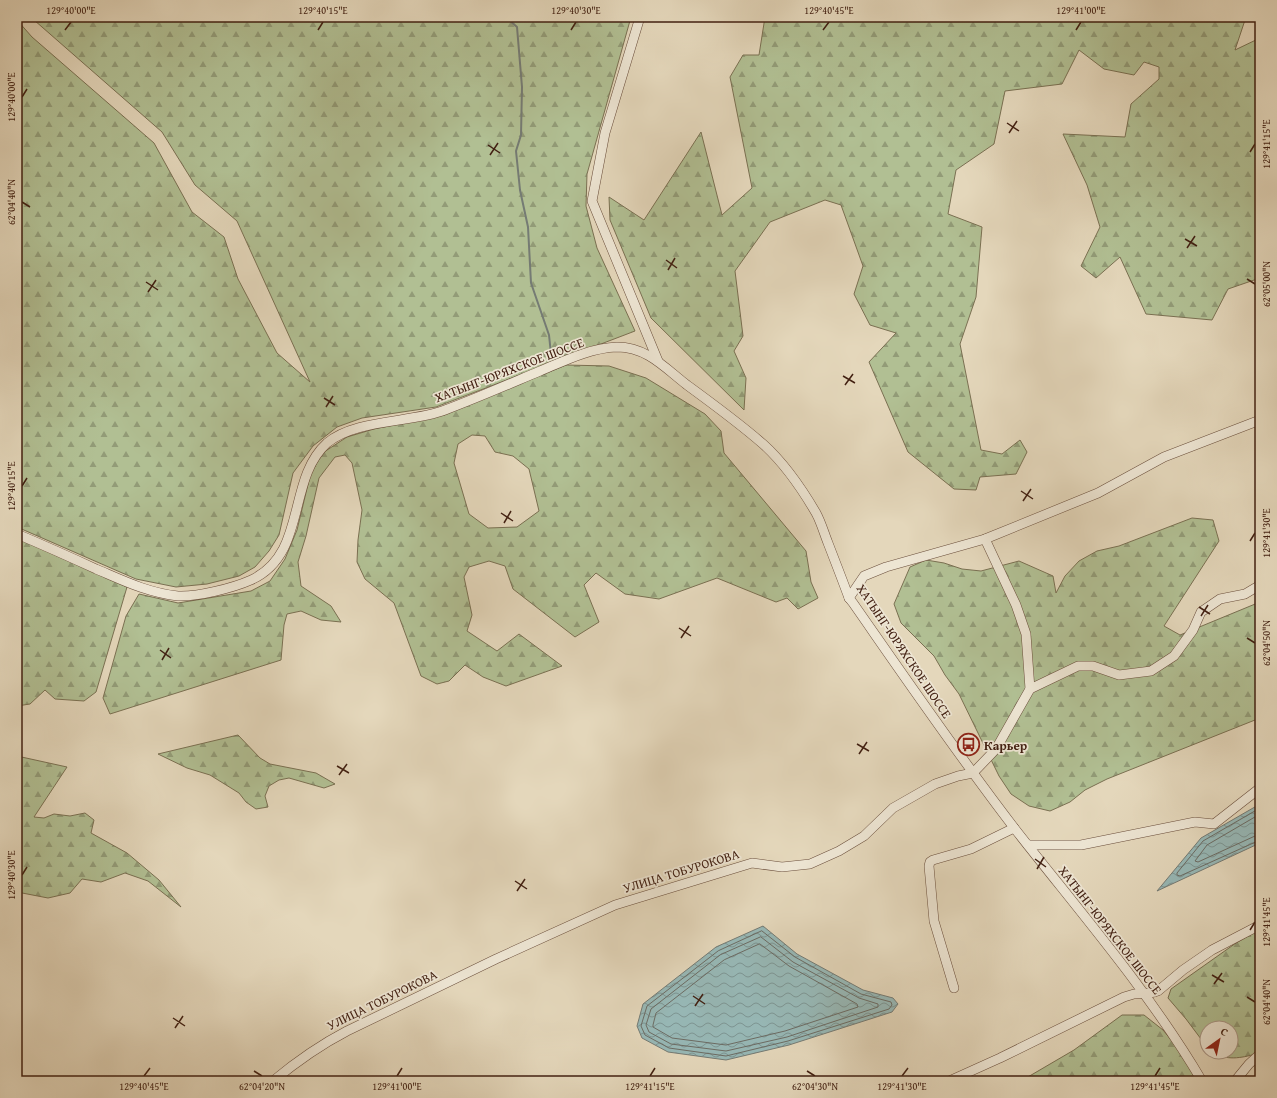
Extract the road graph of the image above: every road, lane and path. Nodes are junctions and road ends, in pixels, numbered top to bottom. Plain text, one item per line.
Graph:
1 (640, 17) edge
2 (658, 361) junction
3 (1260, 420) edge
4 (17, 534) edge
5 (985, 539) junction
6 (1260, 585) edge
7 (850, 598) junction
8 (1030, 689) junction
9 (973, 773) junction
10 (1260, 788) edge
11 (1014, 828) junction
12 (1028, 845) junction
13 (1260, 925) edge
14 (954, 988) dead end
15 (1144, 994) junction
16 (1260, 1054) edge
17 (273, 1081) edge
18 (950, 1081) edge
19 (1202, 1081) edge
20 (1235, 1081) edge

1 - 2 street
2 - 4 street, ХАТЫНГ-ЮРЯХСКОЕ ШОССЕ
2 - 7 street, ХАТЫНГ-ЮРЯХСКОЕ ШОССЕ
3 - 5 street
5 - 7 street
5 - 8 street
6 - 8 street
7 - 9 street, ХАТЫНГ-ЮРЯХСКОЕ ШОССЕ
8 - 9 street
9 - 11 street, ХАТЫНГ-ЮРЯХСКОЕ ШОССЕ
9 - 17 street, УЛИЦА ТОБУРОКОВА
10 - 12 street
11 - 12 street, ХАТЫНГ-ЮРЯХСКОЕ ШОССЕ
11 - 14 street
12 - 15 street, ХАТЫНГ-ЮРЯХСКОЕ ШОССЕ
13 - 15 street
15 - 18 street
15 - 19 street, ХАТЫНГ-ЮРЯХСКОЕ ШОССЕ
16 - 20 street

